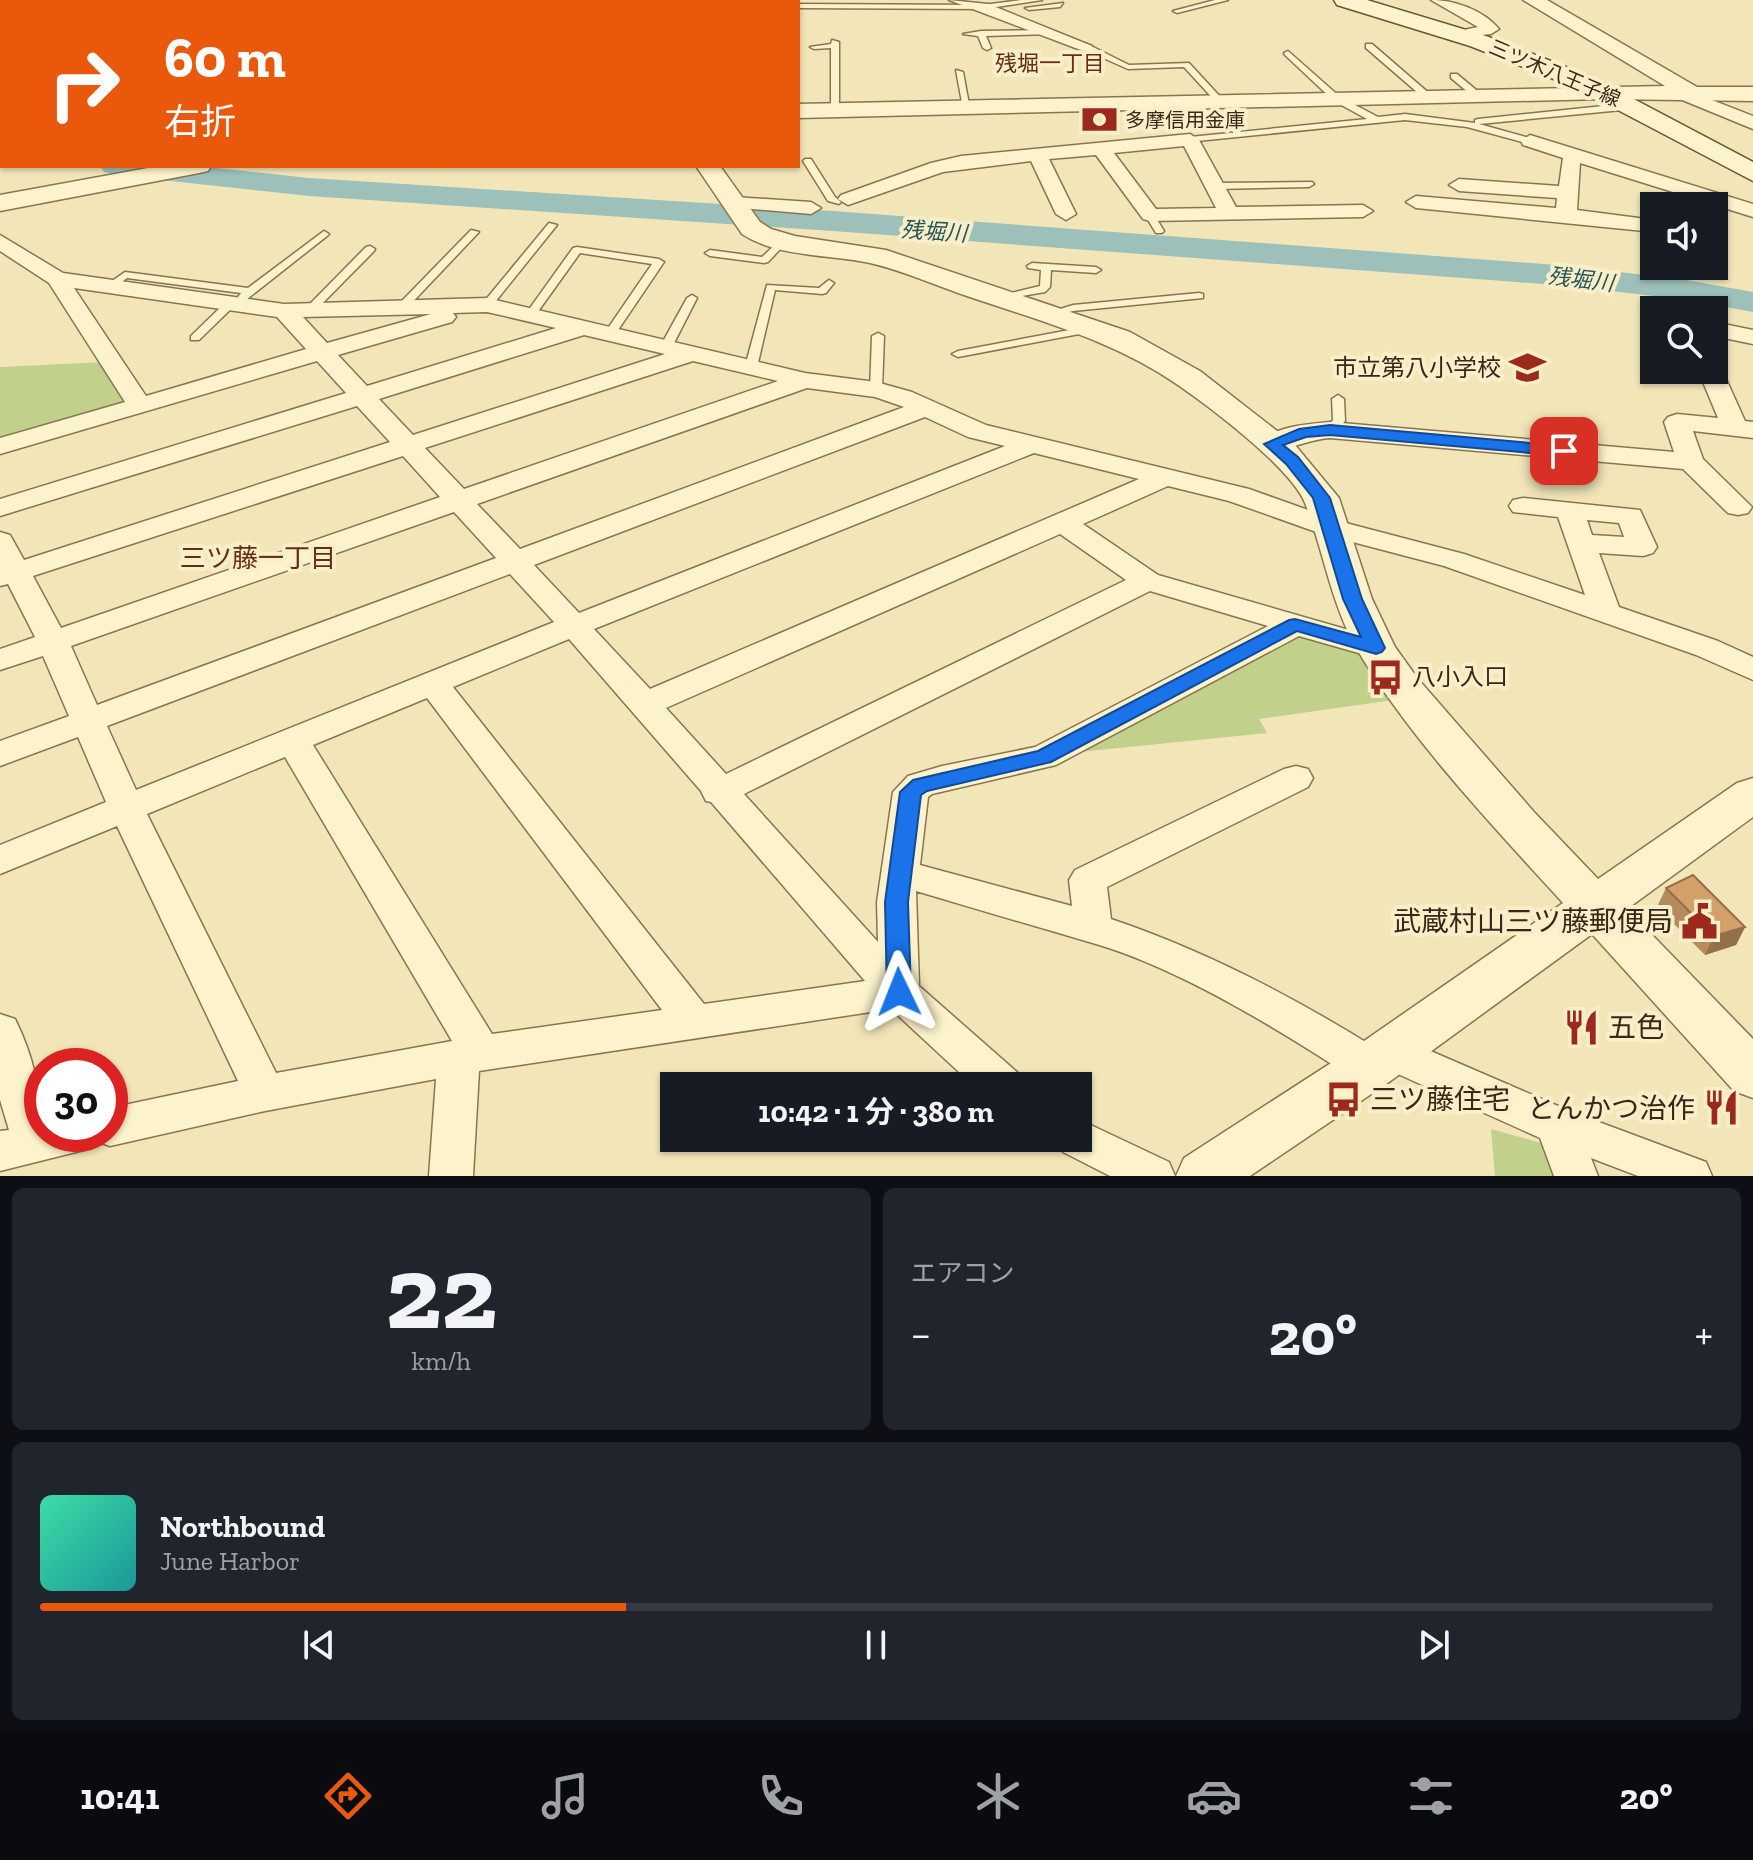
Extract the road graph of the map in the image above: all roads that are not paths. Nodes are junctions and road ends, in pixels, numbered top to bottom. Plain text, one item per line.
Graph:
1 (957, 0) edge
2 (1038, 0) edge
3 (1224, 0) edge
4 (1345, 0) edge
5 (1439, 0) edge
6 (1533, 0) edge
7 (1060, 5) dead end
8 (800, 6) edge
9 (988, 9) junction
10 (1177, 11) dead end
11 (1051, 32) junction
12 (981, 33) junction
13 (967, 34) dead end
14 (1460, 35) junction
15 (1084, 46) joint
16 (1369, 46) dead end
17 (814, 47) dead end
18 (987, 48) dead end
19 (1288, 53) dead end
20 (959, 72) dead end
21 (1454, 76) dead end
22 (1605, 92) junction
23 (1686, 93) junction
24 (1753, 94) edge
25 (1478, 96) junction
26 (1428, 97) junction
27 (1337, 99) junction
28 (1221, 102) junction
29 (1632, 106) junction
30 (967, 108) junction
31 (800, 111) edge
32 (835, 111) junction
33 (1377, 120) junction
34 (1753, 123) edge
35 (1467, 124) junction
36 (1190, 140) junction
37 (1530, 141) joint
38 (1101, 148) junction
39 (1037, 154) junction
40 (1575, 157) junction
41 (808, 161) dead end
42 (188, 168) edge
43 (709, 168) edge
44 (1753, 173) edge
45 (1309, 184) dead end
46 (1437, 184) dead end
47 (1666, 185) junction
48 (1216, 186) junction
49 (1661, 192) edge
50 (1569, 193) junction
51 (842, 200) junction
52 (1416, 202) dead end
53 (0, 203) edge
54 (811, 208) joint
55 (1363, 211) dead end
56 (1753, 211) edge
57 (741, 212) junction
58 (1229, 213) junction
59 (1066, 214) dead end
60 (1566, 215) junction
61 (1640, 224) edge
62 (552, 225) dead end
63 (474, 232) dead end
64 (324, 234) dead end
65 (0, 241) edge
66 (782, 241) junction
67 (370, 249) dead end
68 (710, 253) dead end
69 (1032, 266) dead end
70 (1046, 267) junction
71 (1096, 270) dead end
72 (57, 279) junction
73 (829, 283) dead end
74 (1199, 296) dead end
75 (692, 298) dead end
76 (1003, 298) junction
77 (1157, 298) junction
78 (238, 300) junction
79 (487, 305) junction
80 (401, 308) junction
81 (296, 311) junction
82 (1169, 313) dead end
83 (1050, 314) junction
84 (530, 315) junction
85 (584, 328) junction
86 (1095, 328) junction
87 (1728, 332) edge
88 (610, 334) junction
89 (878, 336) dead end
90 (1753, 337) edge
91 (195, 338) dead end
92 (679, 350) junction
93 (322, 353) junction
94 (958, 354) dead end
95 (751, 367) junction
96 (805, 380) junction
97 (1718, 384) edge
98 (876, 390) junction
99 (362, 397) junction
100 (1338, 399) dead end
101 (140, 406) junction
102 (925, 408) junction
103 (1743, 428) edge
104 (1330, 430) junction
105 (1272, 444) junction
106 (408, 445) junction
107 (1030, 445) junction
108 (0, 446) edge
109 (1691, 462) junction
110 (1163, 478) junction
111 (458, 501) junction
112 (1523, 506) dead end
113 (1738, 507) dead end
114 (0, 508) edge
115 (1569, 510) junction
116 (1063, 523) junction
117 (1332, 528) junction
118 (0, 541) edge
119 (1582, 543) junction
120 (514, 561) junction
121 (8, 575) edge
122 (1147, 581) junction
123 (1607, 615) junction
124 (1295, 625) junction
125 (573, 626) junction
126 (53, 642) junction
127 (1376, 648) junction
128 (0, 660) edge
129 (1753, 670) edge
130 (433, 683) junction
131 (643, 705) junction
132 (88, 721) junction
133 (293, 741) junction
134 (0, 754) edge
135 (1296, 778) dead end
136 (718, 792) junction
137 (1753, 794) edge
138 (127, 809) junction
139 (0, 860) edge
140 (900, 873) junction
141 (1595, 907) junction
142 (1093, 929) junction
143 (899, 992) junction
144 (695, 1022) junction
145 (0, 1031) edge
146 (470, 1056) junction
147 (1380, 1059) junction
148 (988, 1072) edge
149 (1753, 1075) edge
150 (265, 1093) junction
151 (128, 1123) edge
152 (1557, 1125) junction
153 (1092, 1145) edge
154 (18, 1147) edge
155 (451, 1176) edge
156 (1153, 1176) edge
157 (1204, 1176) edge
158 (1576, 1176) edge
159 (1690, 1176) edge

1 - 9 street
2 - 9 lane
3 - 10 lane
4 - 14 main road, 三ツ木八王子線
5 - 14 street
6 - 23 street
7 - 9 lane
8 - 9 lane
9 - 11 street
11 - 12 lane
11 - 15 street
12 - 13 lane
12 - 18 lane
14 - 22 main road, 三ツ木八王子線
15 - 28 lane
16 - 26 lane
17 - 32 lane
19 - 27 lane
20 - 30 lane
21 - 25 lane
22 - 23 street
22 - 25 street
22 - 29 main road, 三ツ木八王子線
23 - 24 street
23 - 34 street
25 - 26 street
26 - 27 street
27 - 28 street
27 - 33 lane
28 - 30 street
29 - 35 lane
29 - 44 main road, 三ツ木八王子線
30 - 32 street
31 - 32 street
33 - 35 lane
33 - 36 lane
35 - 37 lane
36 - 38 street
36 - 48 street
37 - 40 street
38 - 39 street
38 - 58 street
39 - 51 street
39 - 59 street
40 - 47 street
40 - 50 street
41 - 51 lane
42 - 53 street
43 - 57 street
45 - 48 lane
46 - 50 street
47 - 49 street
47 - 56 street
48 - 58 street
50 - 60 street
51 - 54 lane
52 - 60 street
54 - 57 street
55 - 58 street
57 - 66 street
60 - 61 street
62 - 79 lane
63 - 80 lane
64 - 78 lane
65 - 72 street
66 - 68 lane
66 - 76 street
67 - 81 lane
69 - 70 lane
70 - 71 lane
70 - 76 lane
72 - 78 street
72 - 101 street
73 - 95 lane
74 - 77 lane
75 - 92 lane
76 - 83 street
77 - 82 lane
77 - 83 lane
78 - 81 street
78 - 91 lane
79 - 80 street
79 - 84 street
79 - 93 street
80 - 81 street
81 - 93 street
83 - 86 street
84 - 85 street
84 - 88 lane
85 - 88 street
85 - 99 street
86 - 94 lane
86 - 105 street
87 - 90 street
88 - 92 street
89 - 98 lane
92 - 95 street
92 - 106 street
93 - 99 street
93 - 101 street
95 - 96 street
96 - 98 street
96 - 111 street
97 - 103 street
98 - 102 street
99 - 106 street
99 - 114 street
100 - 104 lane
101 - 108 street
102 - 107 street
102 - 120 street
103 - 109 street
104 - 105 street
104 - 109 street
105 - 117 street
106 - 111 street
106 - 121 street
107 - 110 street
107 - 125 street
109 - 113 street
110 - 116 street
110 - 117 street
111 - 120 street
111 - 126 street
112 - 115 street
115 - 119 street
115 - 119 street
116 - 122 street
116 - 131 street
117 - 123 street
117 - 127 street
118 - 121 street
119 - 123 street
120 - 125 street
120 - 132 street
121 - 126 street
122 - 124 street
122 - 136 street
123 - 129 street
124 - 127 street
124 - 140 street
125 - 130 street
125 - 131 street
126 - 128 street
126 - 132 street
127 - 141 street
130 - 133 street
130 - 144 street
131 - 136 street
132 - 134 street
132 - 138 street
133 - 138 street
133 - 146 street
135 - 142 street
136 - 143 street
137 - 141 street
138 - 139 street
138 - 150 street
140 - 142 street
140 - 143 street
141 - 147 street
141 - 149 street
142 - 147 street
143 - 144 street
143 - 148 street
144 - 146 street
145 - 154 street
146 - 150 street
146 - 155 street
147 - 152 street
147 - 157 street
150 - 151 street
152 - 158 street
152 - 159 street
153 - 156 street

